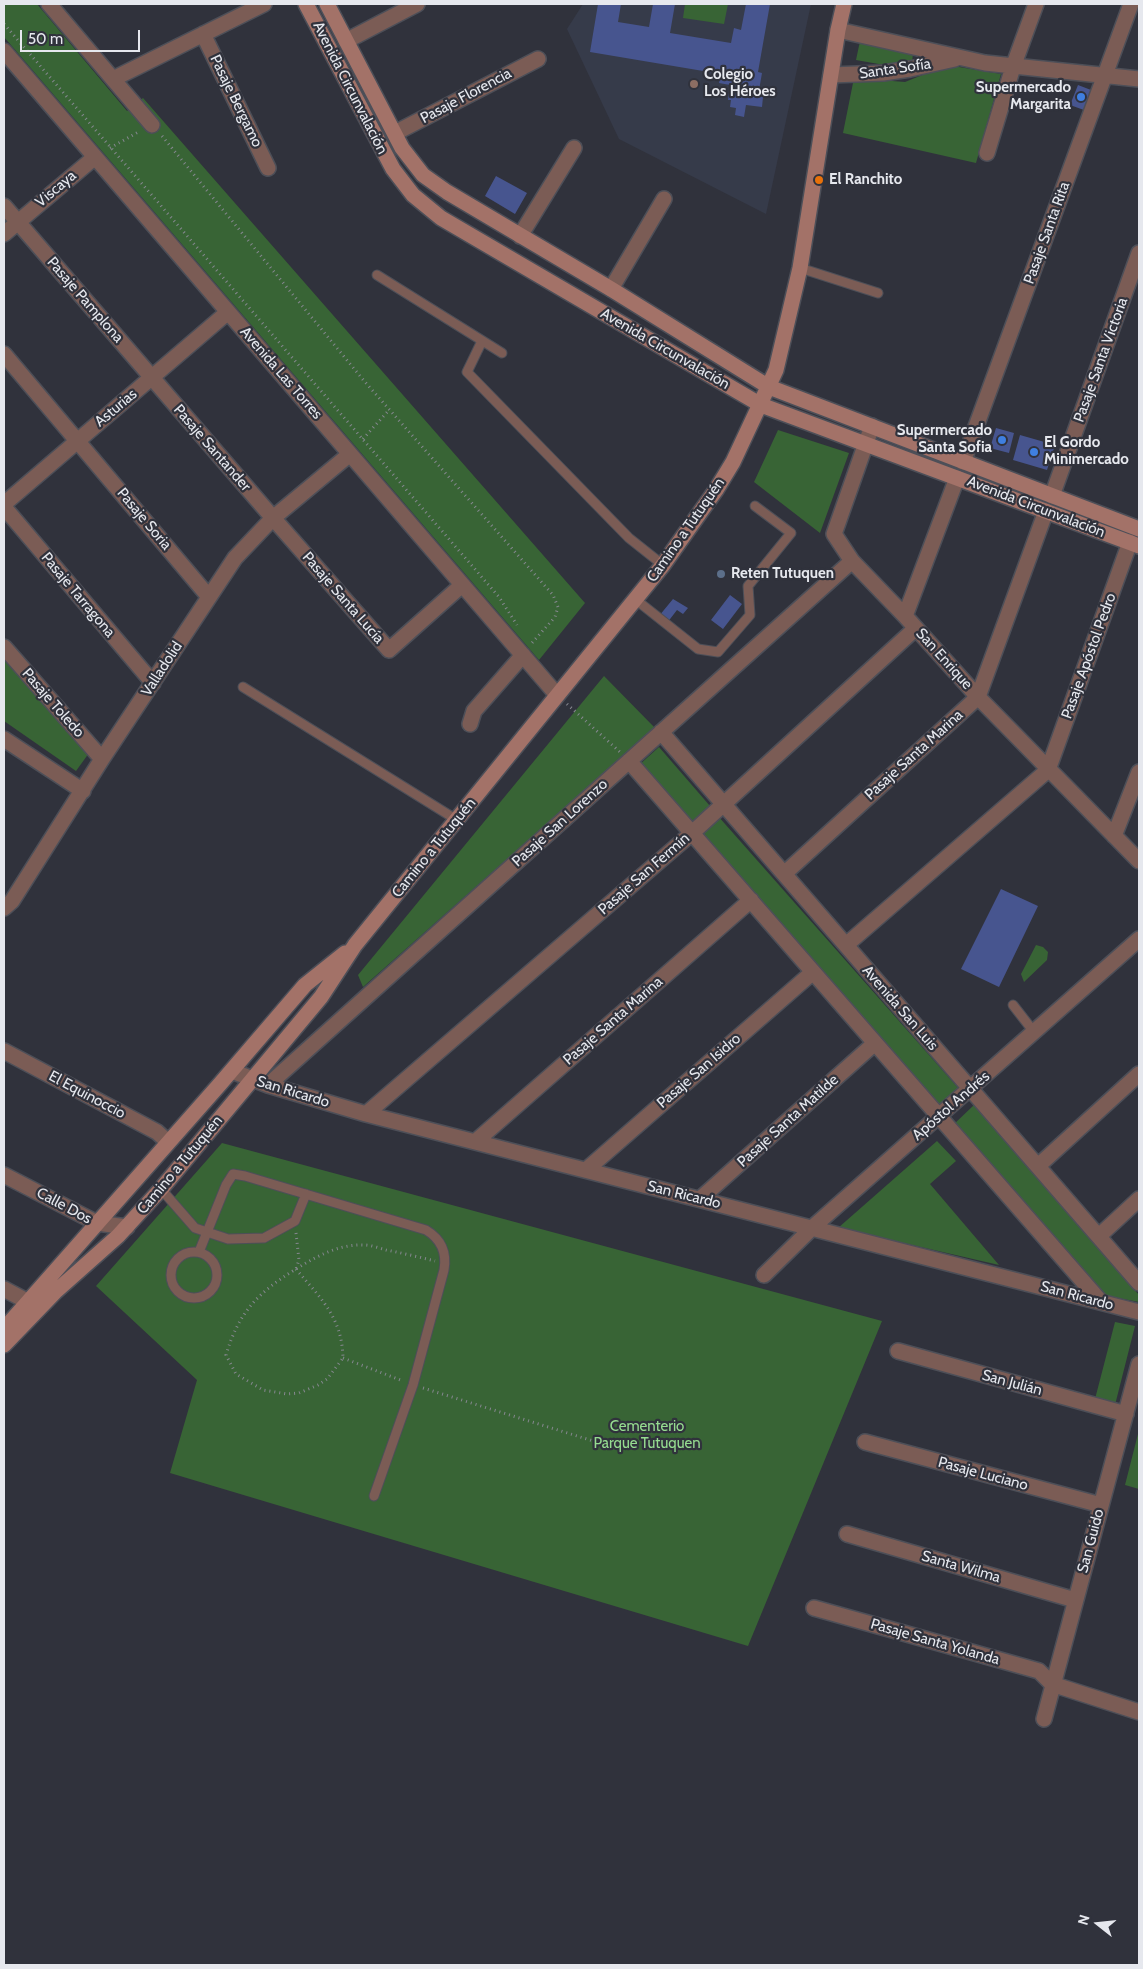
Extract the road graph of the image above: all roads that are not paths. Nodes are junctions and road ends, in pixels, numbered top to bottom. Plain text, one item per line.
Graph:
1 (49, 4) edge
2 (264, 4) edge
3 (306, 4) edge
4 (327, 4) edge
5 (417, 4) edge
6 (844, 4) edge
7 (1036, 4) edge
8 (1131, 4) edge
9 (838, 30) junction
10 (203, 34) junction
11 (346, 41) junction
12 (4, 51) edge
13 (538, 58) dead end
14 (958, 58) junction
15 (1014, 67) junction
16 (1105, 75) junction
17 (831, 76) junction
18 (1139, 78) edge
19 (113, 79) junction
20 (152, 125) road end
21 (395, 133) junction
22 (574, 148) dead end
23 (988, 153) dead end
24 (95, 157) junction
25 (268, 168) dead end
26 (664, 199) dead end
27 (4, 206) edge
28 (18, 222) junction
29 (4, 234) edge
30 (520, 236) junction
31 (1139, 253) edge
32 (506, 257) junction
33 (800, 268) junction
34 (377, 274) dead end
35 (611, 289) junction
36 (878, 293) dead end
37 (228, 312) junction
38 (482, 341) junction
39 (502, 353) dead end
40 (4, 354) edge
41 (152, 378) junction
42 (769, 387) junction
43 (761, 405) junction
44 (872, 426) junction
45 (78, 441) junction
46 (866, 444) junction
47 (350, 454) junction
48 (964, 462) junction
49 (957, 478) junction
50 (1052, 496) junction
51 (4, 506) edge
52 (755, 506) dead end
53 (1046, 511) junction
54 (273, 518) junction
55 (1138, 524) edge
56 (1134, 544) edge
57 (852, 561) junction
58 (663, 565) junction
59 (462, 584) junction
60 (209, 597) junction
61 (635, 599) junction
62 (905, 616) junction
63 (916, 628) junction
64 (4, 648) edge
65 (522, 655) junction
66 (153, 683) junction
67 (243, 687) dead end
68 (557, 695) junction
69 (978, 697) junction
70 (470, 724) dead end
71 (661, 732) junction
72 (4, 739) edge
73 (102, 758) junction
74 (629, 761) junction
75 (1048, 770) junction
76 (1139, 772) edge
77 (83, 791) junction
78 (724, 804) junction
79 (457, 820) junction
80 (692, 833) junction
81 (1114, 836) junction
82 (1139, 861) edge
83 (784, 874) junction
84 (751, 900) junction
85 (4, 908) edge
86 (1139, 939) edge
87 (355, 945) junction
88 (846, 945) junction
89 (813, 972) junction
90 (1013, 1005) dead end
91 (1034, 1032) junction
92 (875, 1042) junction
93 (4, 1050) edge
94 (232, 1070) junction
95 (1139, 1074) edge
96 (252, 1079) junction
97 (268, 1085) junction
98 (970, 1088) junction
99 (366, 1114) junction
100 (939, 1116) junction
101 (168, 1142) junction
102 (475, 1142) junction
103 (148, 1166) junction
104 (1038, 1166) junction
105 (586, 1170) junction
106 (4, 1175) edge
107 (161, 1189) junction
108 (306, 1194) junction
109 (700, 1199) junction
110 (1139, 1199) edge
111 (97, 1223) junction
112 (127, 1227) junction
113 (813, 1227) junction
114 (207, 1233) junction
115 (1098, 1236) junction
116 (199, 1252) junction
117 (764, 1275) dead end
118 (1139, 1283) edge
119 (4, 1289) edge
120 (1101, 1302) junction
121 (34, 1305) junction
122 (1139, 1312) edge
123 (4, 1329) edge
124 (4, 1345) edge
125 (898, 1351) dead end
126 (1139, 1364) edge
127 (1126, 1414) junction
128 (864, 1442) dead end
129 (374, 1496) dead end
130 (1101, 1505) junction
131 (847, 1534) dead end
132 (1075, 1600) junction
133 (814, 1608) dead end
134 (1052, 1684) junction
135 (1139, 1712) edge
136 (1044, 1718) dead end

1 - 19 street
2 - 10 street
3 - 32 street, Avenida Circunvalación
4 - 11 street, Avenida Circunvalación
5 - 11 street
6 - 9 street, Camino a Tutuquén
7 - 15 street
8 - 16 street, Pasaje Santa Rita
9 - 14 street, Santa Sofía
9 - 17 street, Camino a Tutuquén
10 - 19 street
10 - 25 street, Pasaje Bergamo
11 - 21 street, Avenida Circunvalación
12 - 24 street, Avenida Las Torres
13 - 21 street, Pasaje Florencia
14 - 15 street, Santa Sofía
14 - 17 street, Santa Sofía
15 - 16 street, Santa Sofía
15 - 23 street
16 - 18 street, Santa Sofía
16 - 48 street, Pasaje Santa Rita
17 - 33 street, Camino a Tutuquén
19 - 20 street
21 - 30 street, Avenida Circunvalación
22 - 30 street
24 - 28 street, Viscaya
24 - 37 street, Avenida Las Torres
26 - 35 street
27 - 28 street
28 - 29 street, Viscaya
28 - 41 street, Pasaje Pamplona
30 - 32 street
30 - 35 street, Avenida Circunvalación
31 - 50 street, Pasaje Santa Victoria
32 - 43 street, Avenida Circunvalación
33 - 36 lane
33 - 42 street, Camino a Tutuquén
34 - 38 lane
35 - 42 street, Avenida Circunvalación
37 - 41 street, Asturias
37 - 47 street, Avenida Las Torres
38 - 39 lane
38 - 58 lane
40 - 45 street, Pasaje Soria
41 - 45 street, Asturias
41 - 54 street, Pasaje Santander
42 - 43 street, Camino a Tutuquén
42 - 44 street, Avenida Circunvalación
43 - 46 street, Avenida Circunvalación
43 - 58 street, Camino a Tutuquén
44 - 46 street, San Enrique
44 - 48 street, Avenida Circunvalación
45 - 51 street, Asturias
45 - 60 street, Pasaje Soria
46 - 49 street, Avenida Circunvalación
46 - 57 street, San Enrique
47 - 54 street, Valladolid
47 - 59 street, Avenida Las Torres
48 - 50 street, Avenida Circunvalación
49 - 53 street, Avenida Circunvalación
49 - 62 street
50 - 55 street, Avenida Circunvalación
51 - 66 street, Pasaje Tarragona
52 - 61 lane
53 - 56 street, Avenida Circunvalación
53 - 69 street
54 - 59 street, Pasaje Santa Lucía
54 - 60 street, Valladolid
56 - 75 street, Pasaje Apóstol Pedro
57 - 62 street, San Enrique
57 - 71 street, Pasaje San Lorenzo
58 - 61 street, Camino a Tutuquén
59 - 65 street, Avenida Las Torres
60 - 66 street, Valladolid
61 - 68 street, Camino a Tutuquén
62 - 63 street, San Enrique
63 - 69 street, San Enrique
63 - 78 street, Pasaje San Fermín
64 - 73 street, Pasaje Toledo
65 - 68 street, Avenida Las Torres
65 - 70 street
66 - 73 street, Valladolid
67 - 79 lane
68 - 79 street, Camino a Tutuquén
69 - 75 street, San Enrique
69 - 83 street, Pasaje Santa Marina
71 - 74 street, Pasaje San Lorenzo
71 - 78 street, Avenida San Luis
72 - 77 street
73 - 77 street, Valladolid
74 - 80 street
74 - 97 street, Pasaje San Lorenzo
75 - 81 street, San Enrique
75 - 88 street
76 - 81 street
77 - 85 street, Valladolid
78 - 80 street, Pasaje San Fermín
78 - 83 street, Avenida San Luis
79 - 87 street, Camino a Tutuquén
80 - 84 street
80 - 99 street, Pasaje San Fermín
81 - 82 street, San Enrique
83 - 88 street, Avenida San Luis
84 - 89 street
84 - 102 street, Pasaje Santa Marina
86 - 91 street, Apóstol Andrés
87 - 94 street, Camino a Tutuquén
87 - 96 street, Camino a Tutuquén
88 - 98 street, Avenida San Luis
89 - 92 street
89 - 105 street, Pasaje San Isidro
90 - 91 lane
91 - 98 street, Apóstol Andrés
92 - 100 street
92 - 109 street, Pasaje Santa Matilde
93 - 101 street, El Equinoccio
94 - 96 street, San Ricardo
94 - 101 street, Camino a Tutuquén
95 - 104 street
96 - 97 street, San Ricardo
96 - 107 street, Camino a Tutuquén
97 - 99 street, San Ricardo
98 - 100 street, Apóstol Andrés
98 - 104 street, Avenida San Luis
99 - 102 street, San Ricardo
100 - 113 street, Apóstol Andrés
100 - 120 street
101 - 103 street, Camino a Tutuquén
102 - 105 street, San Ricardo
103 - 107 street
103 - 111 street, Camino a Tutuquén
104 - 115 street, Avenida San Luis
105 - 109 street, San Ricardo
106 - 111 street, Calle Dos
107 - 112 street, Camino a Tutuquén
107 - 114 lane
108 - 114 lane
108 - 114 lane
108 - 129 lane
109 - 113 street, San Ricardo
110 - 115 street
111 - 112 street, Calle Dos
111 - 121 street, Camino a Tutuquén
112 - 121 street, Camino a Tutuquén
113 - 117 street, Apóstol Andrés
113 - 120 street, San Ricardo
114 - 116 lane
115 - 118 street, Avenida San Luis
116 - 116 lane
119 - 121 street
120 - 122 street, San Ricardo
121 - 123 street, Camino a Tutuquén
121 - 124 street, Camino a Tutuquén
125 - 127 street, San Julián
126 - 127 street, San Guido
127 - 130 street, San Guido
128 - 130 street, Pasaje Luciano
130 - 132 street, San Guido
131 - 132 street, Santa Wilma
132 - 134 street, San Guido
133 - 134 street, Pasaje Santa Yolanda
134 - 135 street, Pasaje Santa Yolanda
134 - 136 street, San Guido

